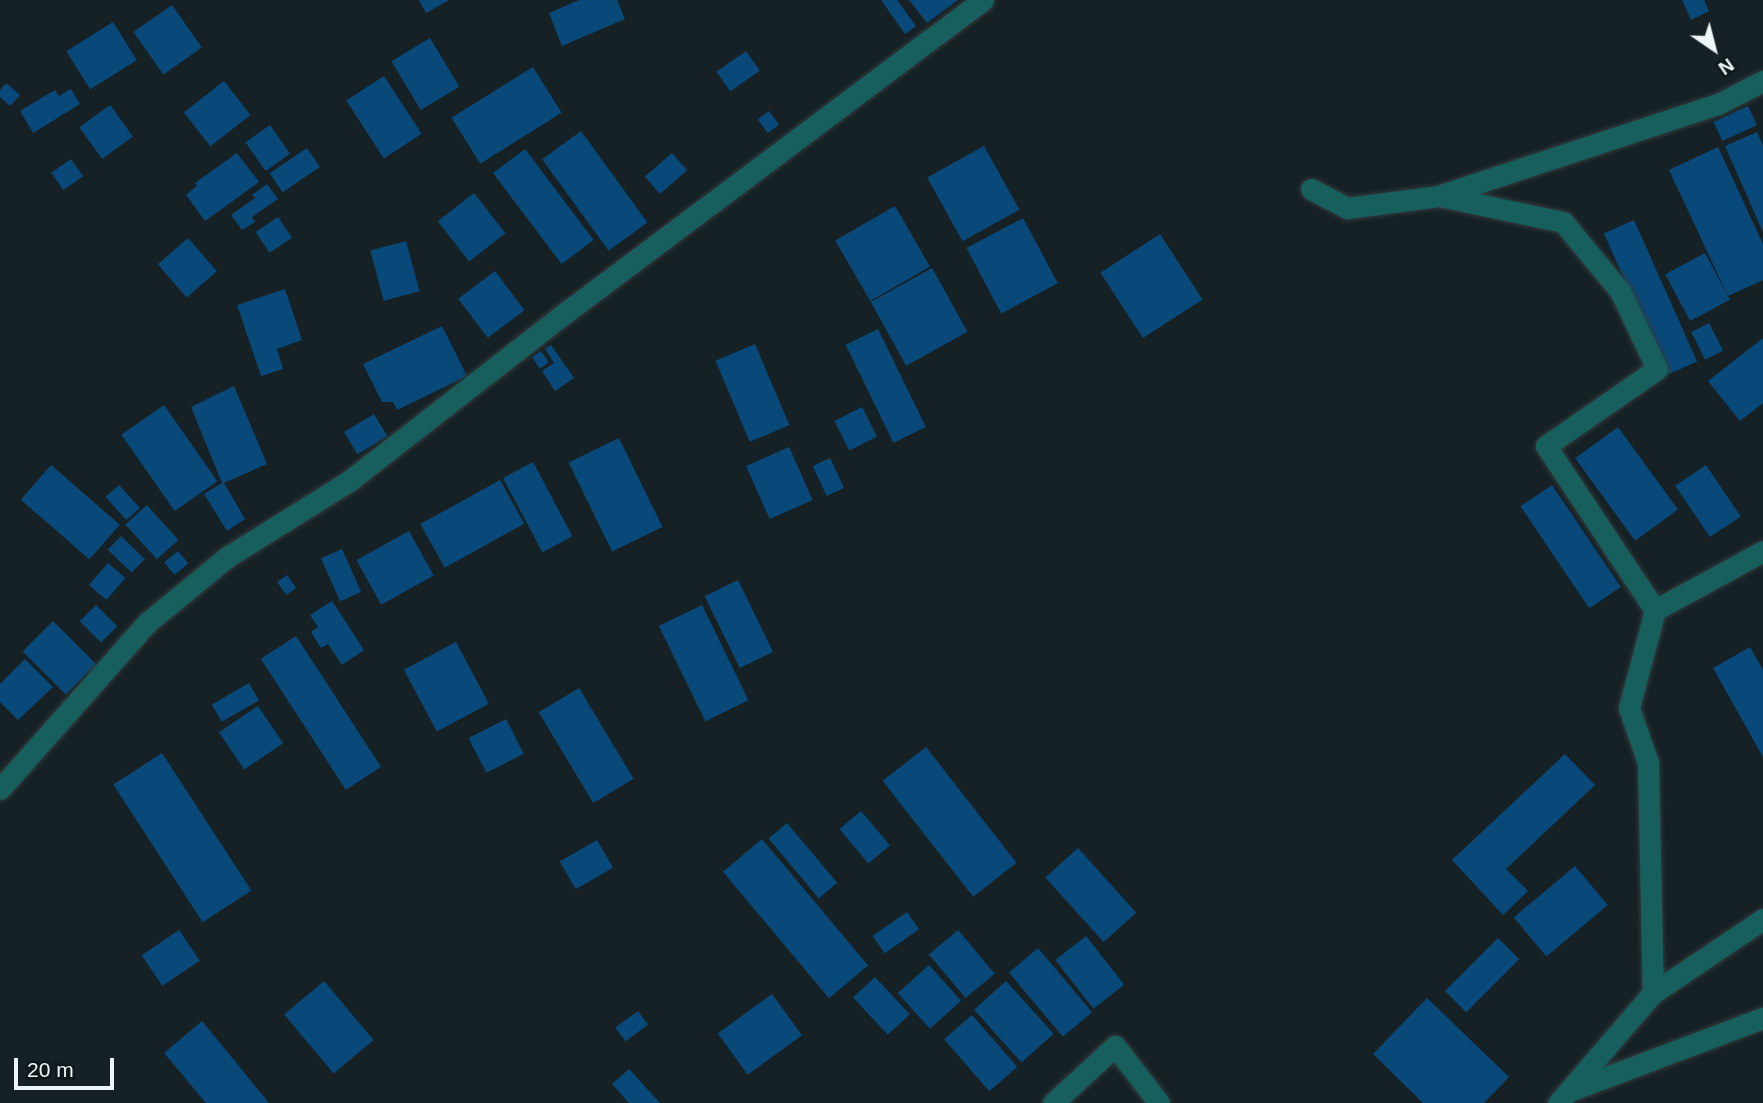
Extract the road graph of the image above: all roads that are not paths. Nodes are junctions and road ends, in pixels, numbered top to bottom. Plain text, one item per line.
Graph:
1 (983, 0) edge
2 (1763, 81) edge
3 (1311, 189) dead end
4 (1439, 196) junction
5 (1763, 551) edge
6 (1655, 610) junction
7 (0, 789) edge
8 (1763, 919) edge
9 (1653, 993) junction
10 (1763, 1018) edge
11 (1563, 1097) edge
12 (1053, 1103) edge
13 (1159, 1103) edge

1 - 7 street
2 - 4 street
3 - 4 street
4 - 6 street
5 - 6 street
6 - 9 street
8 - 9 street
9 - 11 street
10 - 11 street
12 - 13 street

